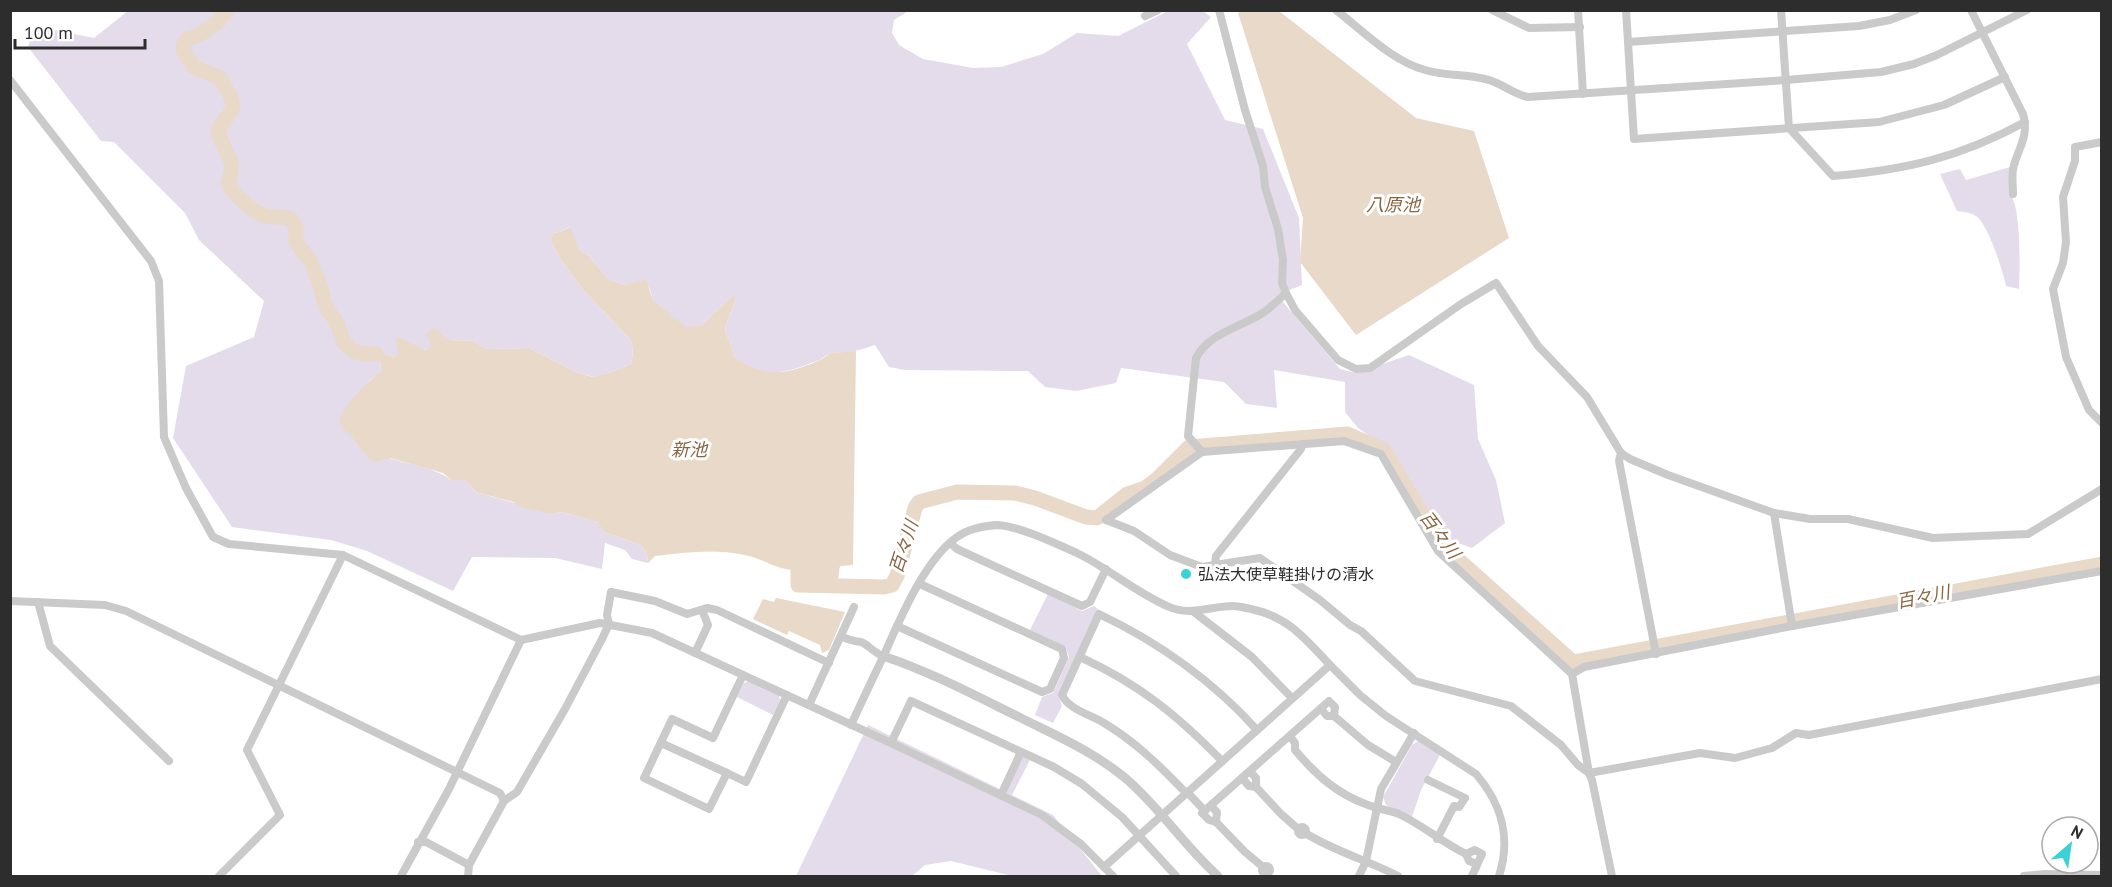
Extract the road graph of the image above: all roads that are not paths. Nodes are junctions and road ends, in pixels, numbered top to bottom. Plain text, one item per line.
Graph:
1 (1158, 10) edge
2 (1219, 10) edge
3 (1336, 10) edge
4 (1492, 10) edge
5 (1578, 10) edge
6 (1626, 10) edge
7 (1781, 10) edge
8 (1916, 10) edge
9 (1971, 10) edge
10 (2027, 10) edge
11 (1145, 16) dead end
12 (1580, 27) junction
13 (1782, 32) junction
14 (1982, 33) junction
15 (1628, 42) junction
16 (2005, 77) junction
17 (10, 80) edge
18 (1786, 80) junction
19 (1631, 90) junction
20 (1583, 94) junction
21 (2025, 122) junction
22 (1789, 128) junction
23 (2102, 142) edge
24 (2013, 194) dead end
25 (1286, 293) junction
26 (2102, 423) edge
27 (1302, 444) junction
28 (1202, 452) junction
29 (1621, 453) junction
30 (2102, 489) edge
31 (1774, 513) junction
32 (950, 543) junction
33 (343, 555) junction
34 (1215, 564) junction
35 (1106, 569) junction
36 (2102, 571) edge
37 (920, 584) junction
38 (10, 601) edge
39 (38, 602) junction
40 (854, 607) dead end
41 (702, 610) junction
42 (1194, 612) junction
43 (609, 624) junction
44 (897, 626) junction
45 (1792, 626) junction
46 (841, 636) junction
47 (521, 640) junction
48 (694, 653) junction
49 (1656, 654) junction
50 (883, 656) junction
51 (1080, 657) junction
52 (828, 663) junction
53 (1330, 665) junction
54 (1572, 674) junction
55 (743, 675) junction
56 (2102, 679) edge
57 (279, 686) junction
58 (788, 695) junction
59 (1292, 698) junction
60 (809, 705) junction
61 (851, 725) junction
62 (1257, 730) junction
63 (1414, 734) junction
64 (1290, 736) junction
65 (661, 743) junction
66 (891, 743) junction
67 (1281, 743) junction
68 (1295, 750) junction
69 (1021, 752) junction
70 (169, 761) dead end
71 (1222, 761) junction
72 (1396, 762) junction
73 (1250, 771) junction
74 (457, 772) junction
75 (727, 772) junction
76 (1589, 773) junction
77 (1242, 778) junction
78 (1428, 780) dead end
79 (1256, 787) junction
80 (1451, 791) junction
81 (1187, 793) junction
82 (1001, 795) junction
83 (504, 801) junction
84 (1454, 806) junction
85 (1377, 807) junction
86 (1208, 809) junction
87 (1161, 815) junction
88 (1139, 835) junction
89 (1437, 839) junction
90 (418, 842) junction
91 (1366, 861) junction
92 (469, 865) junction
93 (1104, 867) junction
94 (1269, 872) edge
95 (2102, 874) edge
96 (219, 876) edge
97 (400, 876) edge
98 (468, 876) edge
99 (1113, 876) edge
100 (1176, 876) edge
101 (1218, 876) edge
102 (1359, 876) edge
103 (1398, 876) edge
104 (1472, 876) edge
105 (1499, 876) edge
106 (1612, 876) edge
107 (2024, 876) edge

1 - 11 street
2 - 25 street
3 - 20 street
4 - 12 street
5 - 12 street
6 - 15 street
7 - 13 street
8 - 13 street
9 - 14 street
10 - 14 street
12 - 20 street
13 - 15 street
13 - 18 street
14 - 16 street
14 - 18 street
15 - 19 street
16 - 21 street
16 - 22 street
17 - 33 street
18 - 19 street
18 - 22 street
19 - 20 street
19 - 22 street
21 - 22 street
21 - 24 street
23 - 26 street
25 - 28 street
25 - 29 street
27 - 28 street
27 - 34 street
27 - 54 street
28 - 34 street
29 - 31 street
29 - 49 street
30 - 31 street
31 - 45 street
32 - 35 street
32 - 35 street
32 - 37 street
33 - 47 street
33 - 57 street
34 - 76 street
35 - 42 street
36 - 45 street
37 - 44 street
37 - 44 street
38 - 39 street
39 - 57 street
39 - 70 street
40 - 46 street
41 - 43 street
41 - 48 street
41 - 52 street
42 - 53 street
42 - 59 street
43 - 47 street
43 - 48 street
43 - 83 street
44 - 50 street
45 - 49 street
46 - 50 street
46 - 52 street
47 - 74 street
48 - 55 street
49 - 54 street
50 - 61 street
50 - 87 street
51 - 62 street
51 - 71 street
51 - 81 street
52 - 60 street
53 - 59 street
53 - 63 street
54 - 76 street
55 - 58 street
55 - 65 street
56 - 76 street
57 - 74 street
57 - 96 street
58 - 60 street
58 - 75 street
59 - 62 street
60 - 61 street
61 - 66 street
62 - 71 street
63 - 72 street
63 - 105 street
64 - 67 street
64 - 68 street
64 - 72 street
65 - 75 street
65 - 75 street
66 - 69 street
66 - 82 street
67 - 68 street
67 - 73 street
68 - 85 street
69 - 82 street
69 - 88 street
71 - 81 street
72 - 85 street
73 - 77 street
73 - 79 street
74 - 83 street
74 - 90 street
76 - 106 street
77 - 79 street
77 - 86 street
78 - 80 street
79 - 91 street
80 - 84 street
80 - 84 street
81 - 86 street
81 - 87 street
82 - 93 street
83 - 92 street
84 - 89 street
85 - 89 street
85 - 91 street
86 - 94 street
87 - 88 street
87 - 101 street
88 - 93 street
88 - 100 street
89 - 104 street
90 - 92 street
90 - 97 street
91 - 102 street
91 - 103 street
92 - 98 street
93 - 99 street
95 - 107 street

